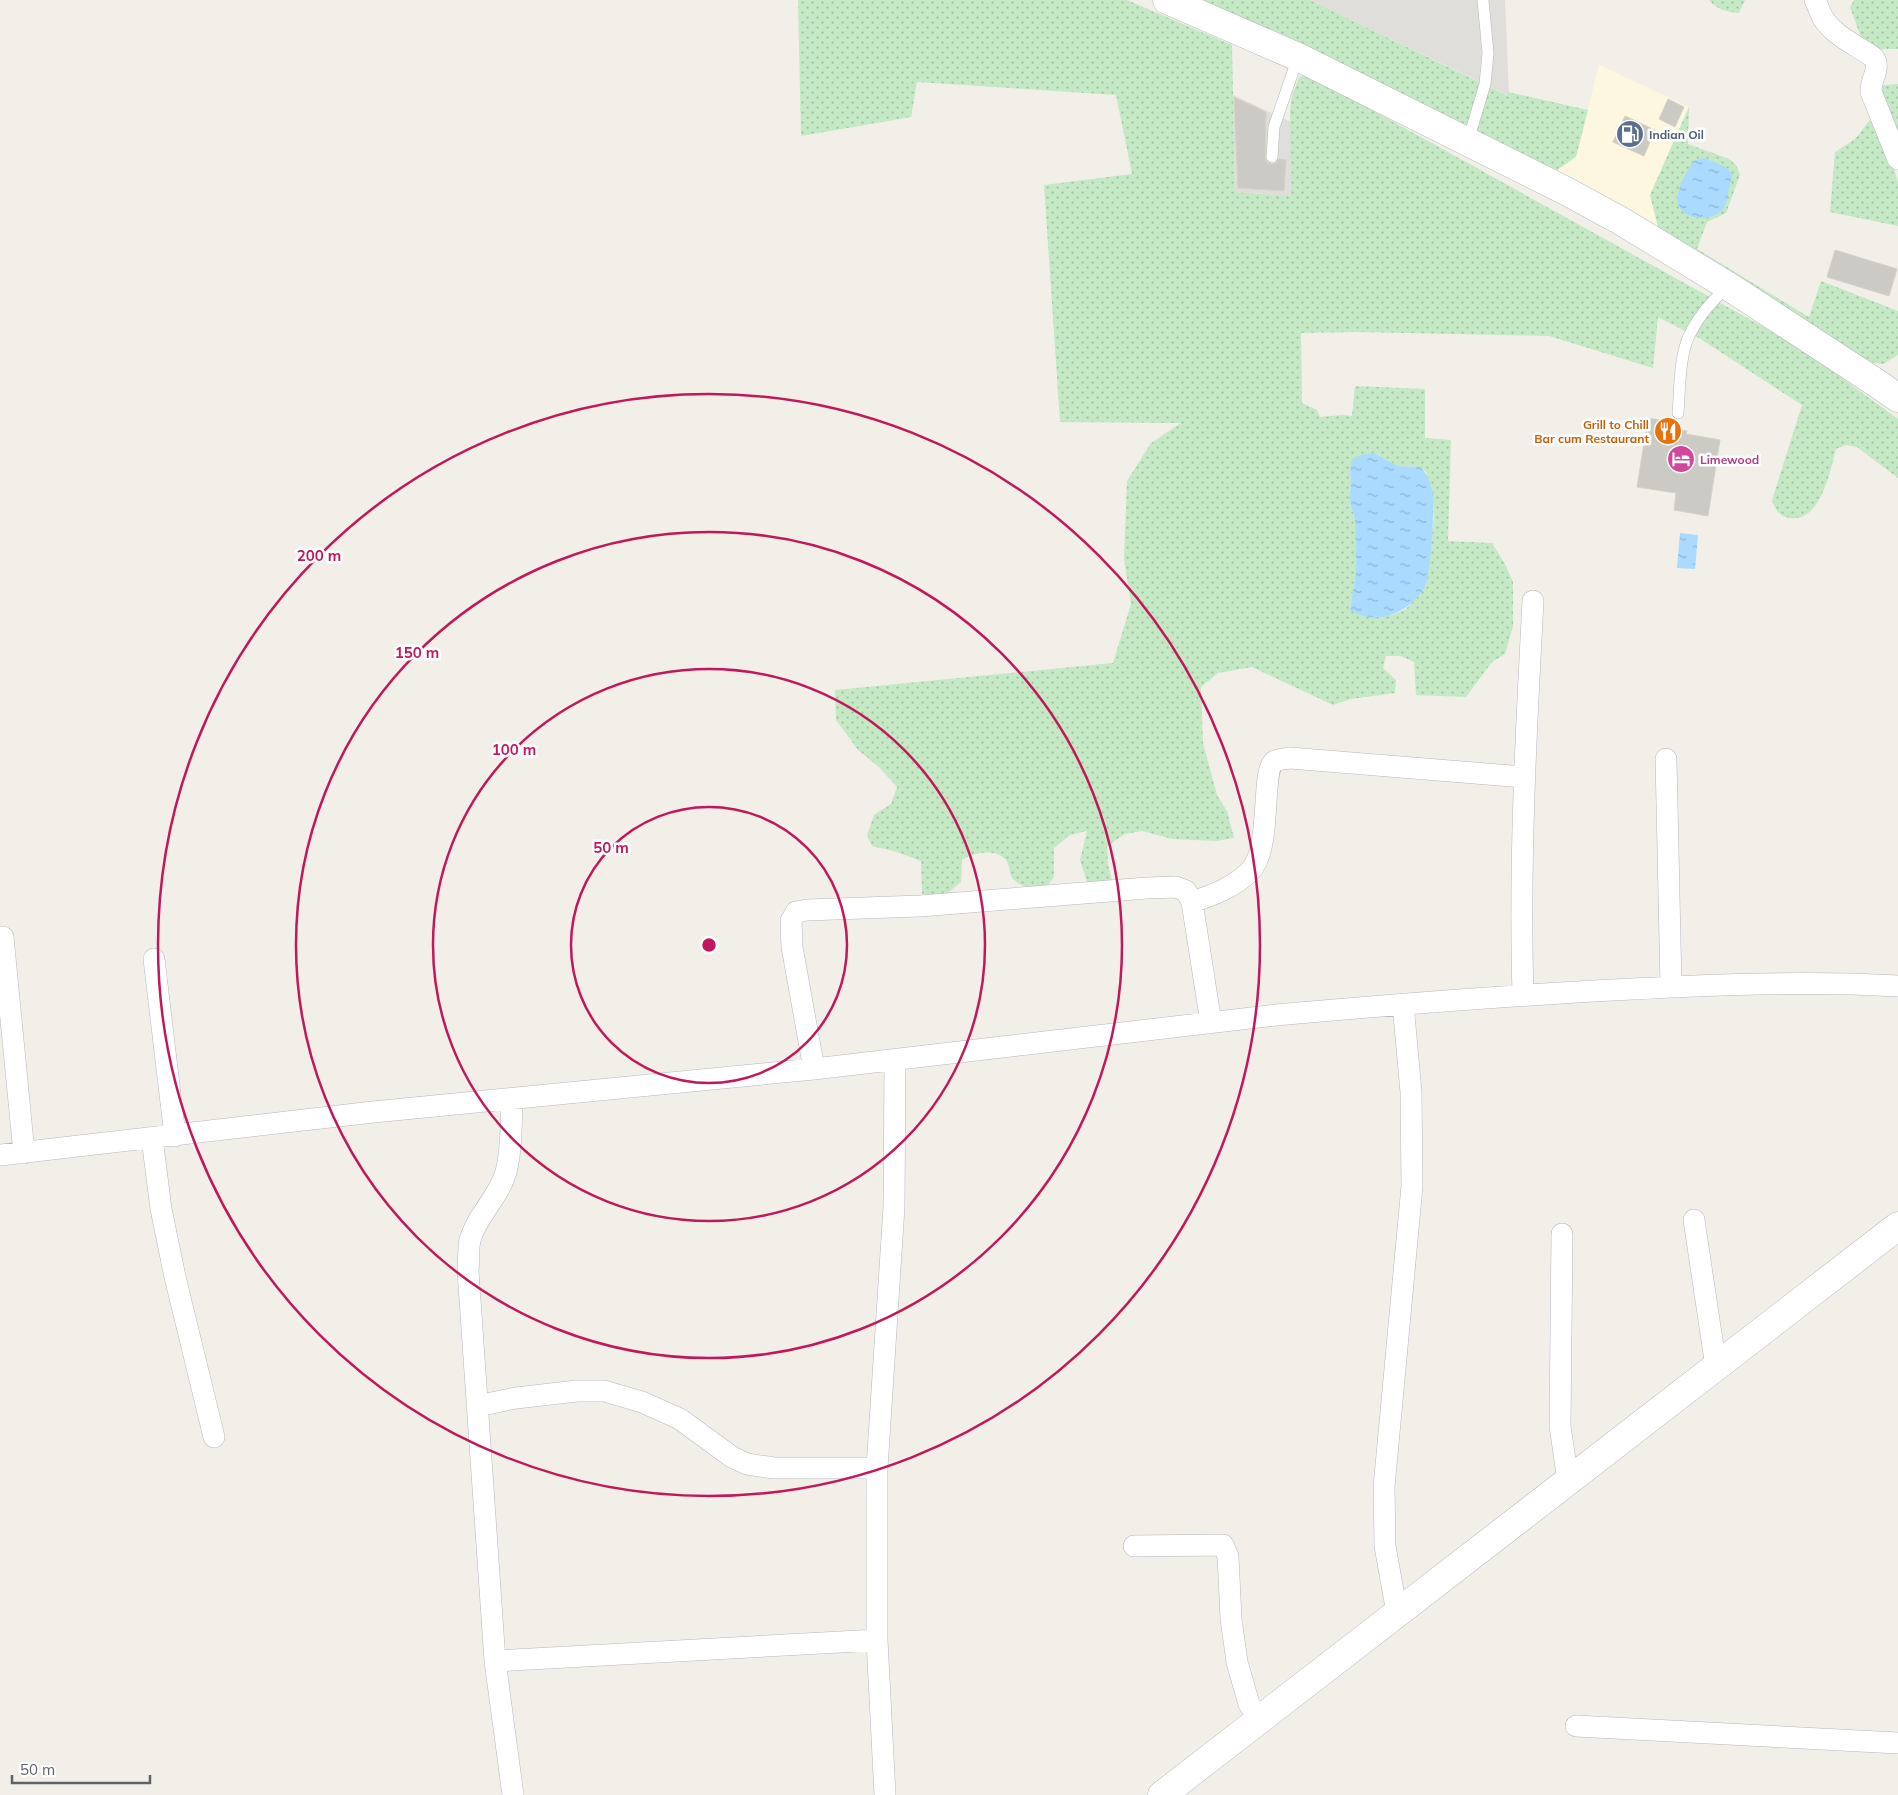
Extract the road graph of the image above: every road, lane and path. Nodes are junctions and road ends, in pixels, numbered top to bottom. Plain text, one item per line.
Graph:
1 (1167, 0) edge
2 (1483, 0) edge
3 (1815, 0) edge
4 (1298, 57) junction
5 (1470, 134) junction
6 (1272, 158) dead end
7 (1898, 159) edge
8 (1721, 292) junction
9 (1898, 398) edge
10 (1678, 413) dead end
11 (1534, 601) dead end
12 (1666, 760) dead end
13 (1524, 777) junction
14 (1192, 902) junction
15 (3, 936) dead end
16 (154, 958) dead end
17 (1671, 986) junction
18 (1898, 986) edge
19 (1523, 996) junction
20 (1403, 1004) junction
21 (1211, 1023) junction
22 (895, 1060) junction
23 (814, 1069) junction
24 (512, 1099) junction
25 (175, 1136) junction
26 (152, 1138) junction
27 (24, 1153) junction
28 (0, 1155) edge
29 (1694, 1220) dead end
30 (1898, 1226) edge
31 (1562, 1234) dead end
32 (1716, 1367) junction
33 (477, 1406) junction
34 (214, 1437) dead end
35 (877, 1468) junction
36 (1568, 1480) junction
37 (1134, 1546) dead end
38 (1397, 1613) junction
39 (877, 1640) junction
40 (494, 1661) junction
41 (1260, 1719) junction
42 (1576, 1726) dead end
43 (1898, 1743) edge
44 (513, 1795) edge
45 (885, 1795) edge
46 (1162, 1795) edge

1 - 4 street
2 - 5 lane
3 - 7 street
4 - 5 street
4 - 6 lane
5 - 8 street
8 - 9 street
8 - 10 lane
11 - 13 street
12 - 17 street
13 - 14 street
13 - 19 street
14 - 21 street
14 - 23 street
15 - 27 street
16 - 25 street
17 - 18 street
17 - 19 street
19 - 20 street
20 - 21 street
20 - 38 street
21 - 22 street
22 - 23 street
22 - 35 street
23 - 24 street
24 - 25 street
24 - 33 street
25 - 26 street
26 - 27 street
26 - 34 street
27 - 28 street
29 - 32 street
30 - 32 street
31 - 36 street
32 - 36 street
33 - 35 street
33 - 40 street
35 - 39 street
36 - 38 street
37 - 41 street
38 - 41 street
39 - 40 street
39 - 45 street
40 - 44 street
41 - 46 street
42 - 43 street

